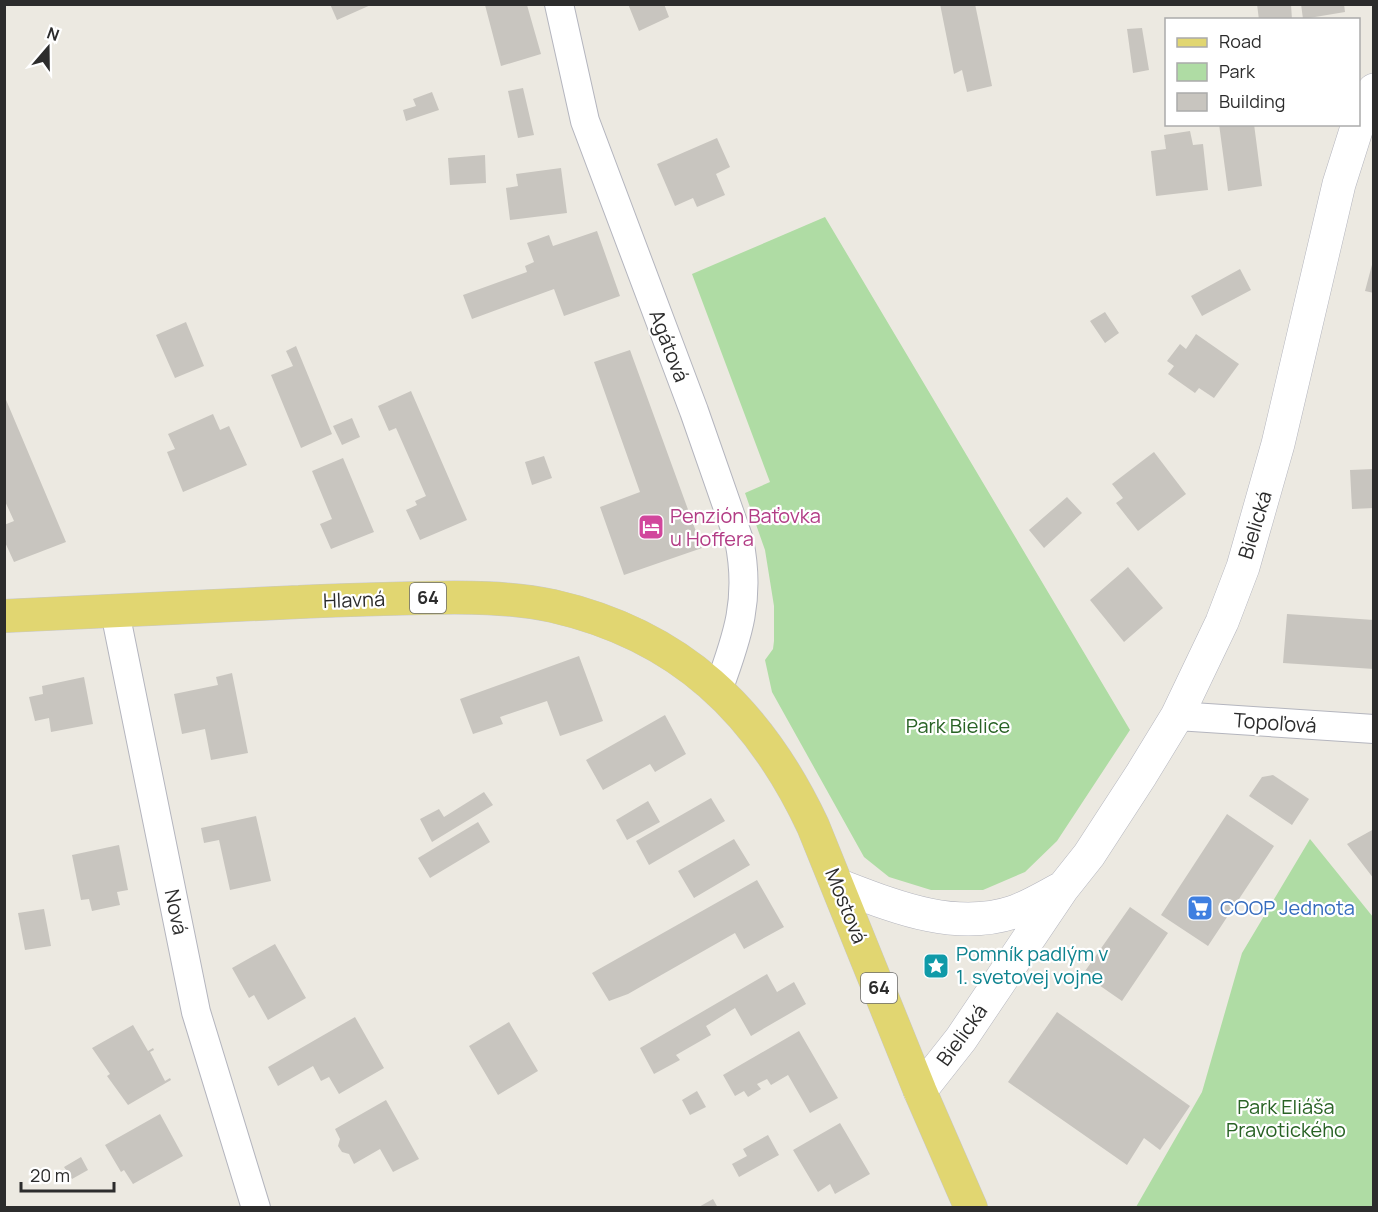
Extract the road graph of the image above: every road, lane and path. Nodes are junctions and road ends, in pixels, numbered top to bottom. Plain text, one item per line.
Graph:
1 (559, 4) edge
2 (1374, 90) edge
3 (1360, 120) edge
4 (1357, 126) edge
5 (115, 612) junction
6 (4, 616) edge
7 (718, 690) junction
8 (1177, 716) junction
9 (1374, 729) edge
10 (838, 885) junction
11 (1062, 889) junction
12 (920, 1090) junction
13 (256, 1208) edge
14 (971, 1208) edge

1 - 7 street, Agátová
2 - 3 main road, Bielická
4 - 8 main road, Bielická
5 - 6 main road, Hlavná / 64
5 - 7 main road, Hlavná / 64
5 - 13 street, Nová
7 - 10 main road, Mostová / 64
8 - 9 street, Topoľová
8 - 11 main road, Bielická
10 - 11 main road, Bielická
10 - 12 main road, Mostová / 64
11 - 12 main road, Bielická
12 - 14 main road, Mostová / 64

